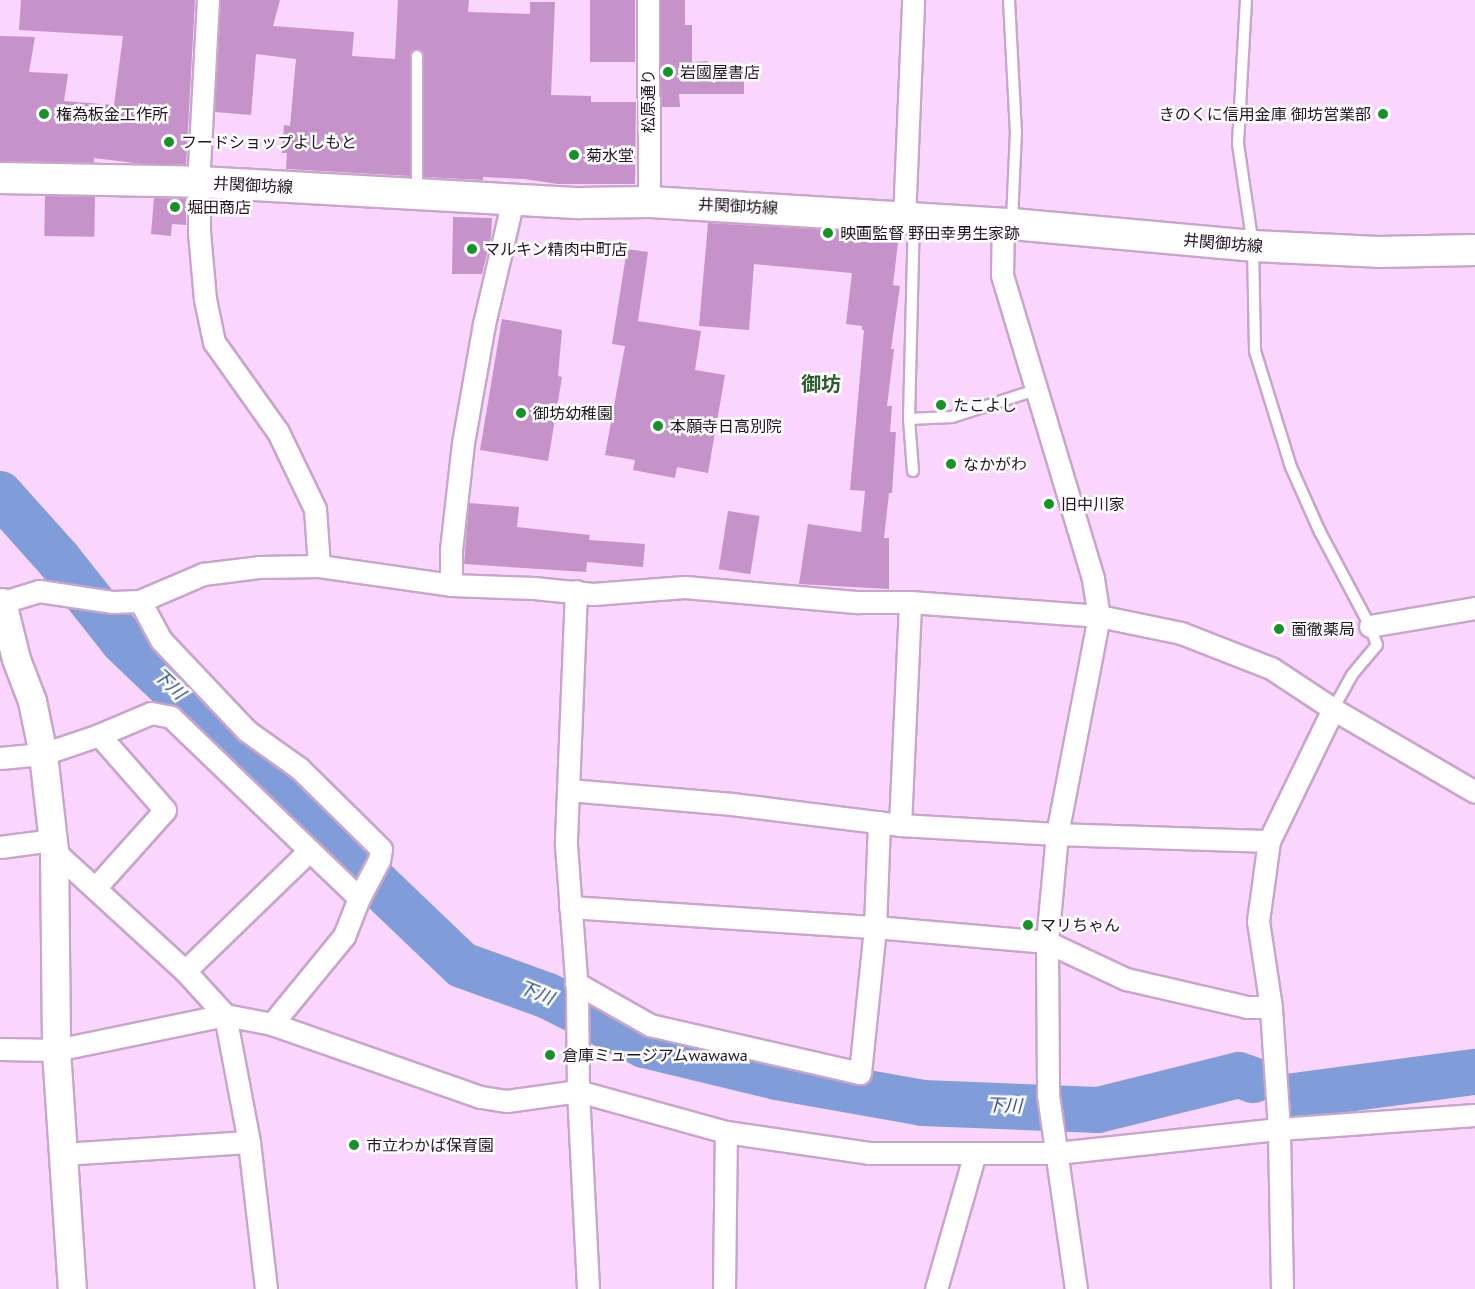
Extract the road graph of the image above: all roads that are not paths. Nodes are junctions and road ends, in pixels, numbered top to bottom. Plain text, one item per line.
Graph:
1 (208, 0) edge
2 (648, 0) edge
3 (912, 0) edge
4 (1009, 0) edge
5 (1246, 0) edge
6 (417, 56) dead end
7 (0, 178) edge
8 (200, 182) junction
9 (417, 194) junction
10 (513, 199) junction
11 (649, 202) junction
12 (909, 219) junction
13 (1007, 224) junction
14 (1253, 246) junction
15 (1475, 250) edge
16 (1036, 390) junction
17 (909, 419) junction
18 (913, 471) dead end
19 (319, 566) junction
20 (451, 585) junction
21 (576, 591) junction
22 (140, 601) junction
23 (1, 602) edge
24 (910, 602) junction
25 (1475, 608) edge
26 (1099, 616) junction
27 (1370, 626) junction
28 (1334, 709) junction
29 (99, 735) junction
30 (43, 754) junction
31 (1, 756) edge
32 (569, 790) junction
33 (1475, 792) edge
34 (890, 823) junction
35 (1057, 834) junction
36 (1269, 841) junction
37 (53, 845) junction
38 (0, 847) edge
39 (309, 851) junction
40 (96, 887) junction
41 (361, 894) junction
42 (570, 907) junction
43 (875, 927) junction
44 (1047, 942) junction
45 (185, 971) junction
46 (577, 988) junction
47 (1270, 1007) junction
48 (225, 1015) junction
49 (272, 1024) junction
50 (0, 1048) edge
51 (56, 1050) junction
52 (578, 1091) junction
53 (1475, 1115) edge
54 (1279, 1129) junction
55 (726, 1132) junction
56 (249, 1142) junction
57 (975, 1153) junction
58 (1057, 1153) junction
59 (62, 1154) junction
60 (72, 1289) edge
61 (266, 1289) edge
62 (588, 1289) edge
63 (724, 1289) edge
64 (936, 1289) edge
65 (1076, 1289) edge
66 (1282, 1289) edge

1 - 8 street
2 - 11 street, 松原通り
3 - 12 street
4 - 13 lane
5 - 14 lane
6 - 9 lane
7 - 8 main road, 井関御坊線
8 - 9 main road, 井関御坊線
8 - 19 street
9 - 10 main road, 井関御坊線
10 - 11 main road, 井関御坊線
10 - 20 street
11 - 12 main road, 井関御坊線
12 - 13 main road, 井関御坊線
12 - 17 lane
13 - 14 main road, 井関御坊線
13 - 16 street
14 - 15 main road, 井関御坊線
14 - 27 lane
16 - 17 lane
16 - 26 street
17 - 18 lane
19 - 20 street
19 - 22 street
20 - 21 street
21 - 24 street
21 - 32 street
22 - 23 street
22 - 41 street
23 - 30 street
24 - 26 street
24 - 34 street
25 - 27 street
26 - 28 street
26 - 35 street
27 - 28 lane
28 - 33 street
28 - 36 street
29 - 30 street
29 - 39 street
29 - 40 street
30 - 31 street
30 - 37 street
32 - 34 street
32 - 42 street
34 - 35 street
34 - 43 street
35 - 36 street
35 - 44 street
36 - 47 street
37 - 38 street
37 - 40 street
37 - 51 street
39 - 41 street
39 - 45 street
40 - 45 street
41 - 49 street
42 - 43 street
42 - 46 street
43 - 44 street
43 - 46 street
44 - 47 street
44 - 58 street
45 - 48 street
46 - 52 street
47 - 54 street
48 - 49 street
48 - 51 street
48 - 56 street
49 - 52 street
50 - 51 street
51 - 59 street
52 - 55 street
52 - 62 street
53 - 54 street
54 - 58 street
54 - 66 street
55 - 57 street
55 - 63 street
56 - 59 street
56 - 61 street
57 - 58 street
57 - 64 street
58 - 65 street
59 - 60 street

